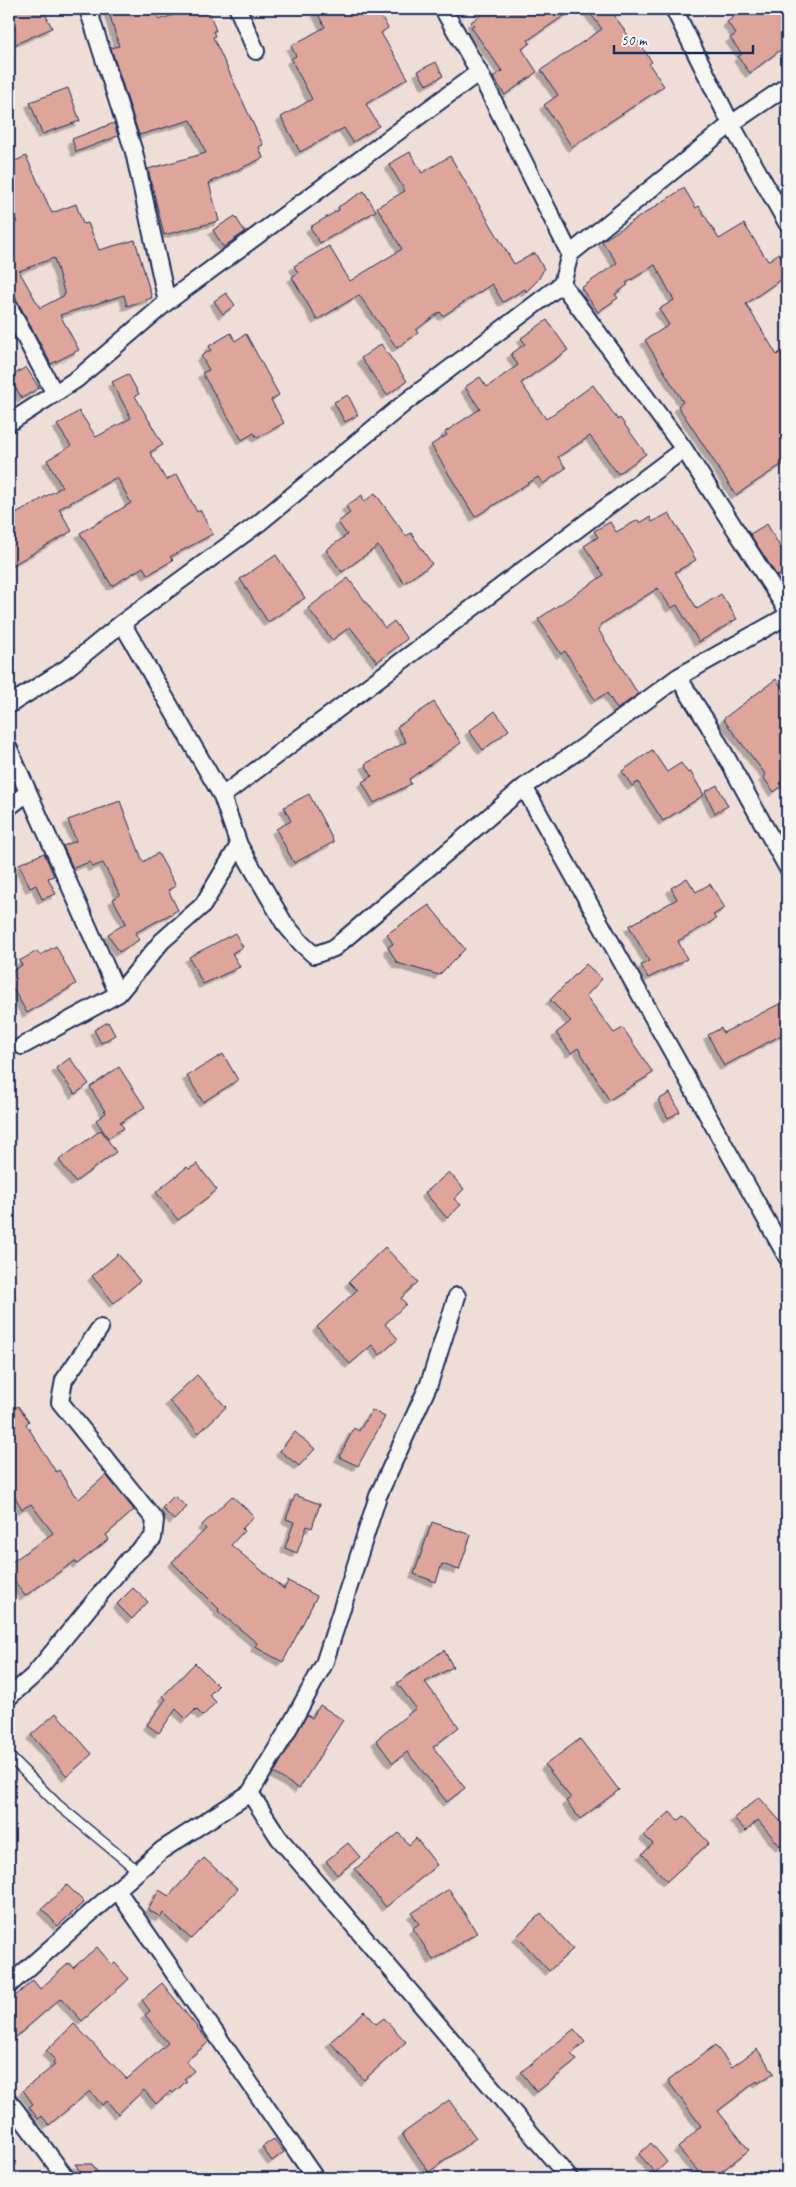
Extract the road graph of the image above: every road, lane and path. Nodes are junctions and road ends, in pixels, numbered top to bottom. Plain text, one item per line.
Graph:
1 (88, 9) edge
2 (238, 9) edge
3 (443, 9) edge
4 (674, 9) edge
5 (256, 51) dead end
6 (479, 72) junction
7 (787, 86) edge
8 (731, 124) junction
9 (787, 223) edge
10 (570, 254) junction
11 (562, 284) junction
12 (167, 302) junction
13 (9, 307) edge
14 (55, 394) junction
15 (9, 423) edge
16 (684, 449) junction
17 (787, 610) edge
18 (787, 616) edge
19 (122, 623) junction
20 (678, 677) junction
21 (9, 705) edge
22 (9, 749) edge
23 (524, 788) junction
24 (28, 793) junction
25 (222, 796) junction
26 (9, 807) edge
27 (239, 845) junction
28 (787, 867) edge
29 (118, 994) junction
30 (22, 1046) dead end
31 (787, 1257) edge
32 (457, 1296) dead end
33 (100, 1328) dead end
34 (9, 1697) edge
35 (9, 1756) edge
36 (250, 1794) junction
37 (138, 1871) junction
38 (117, 1890) junction
39 (9, 1985) edge
40 (9, 2101) edge
41 (66, 2178) edge
42 (315, 2178) edge
43 (569, 2178) edge

1 - 12 street
2 - 5 street
3 - 6 street
4 - 8 street
6 - 10 street
6 - 12 street
7 - 8 street
8 - 9 street
8 - 10 street
10 - 11 street
11 - 16 street
11 - 19 street
12 - 14 street
13 - 14 street
14 - 15 street
16 - 17 street
16 - 25 street
18 - 20 street
19 - 21 street
19 - 25 street
20 - 23 street
20 - 28 street
22 - 24 street
23 - 27 street
23 - 31 street
24 - 26 street
24 - 29 street
25 - 27 street
27 - 29 street
29 - 30 street
32 - 36 street
33 - 34 street
35 - 37 lane
36 - 37 street
36 - 43 street
37 - 38 street
38 - 39 street
38 - 42 street
40 - 41 street

